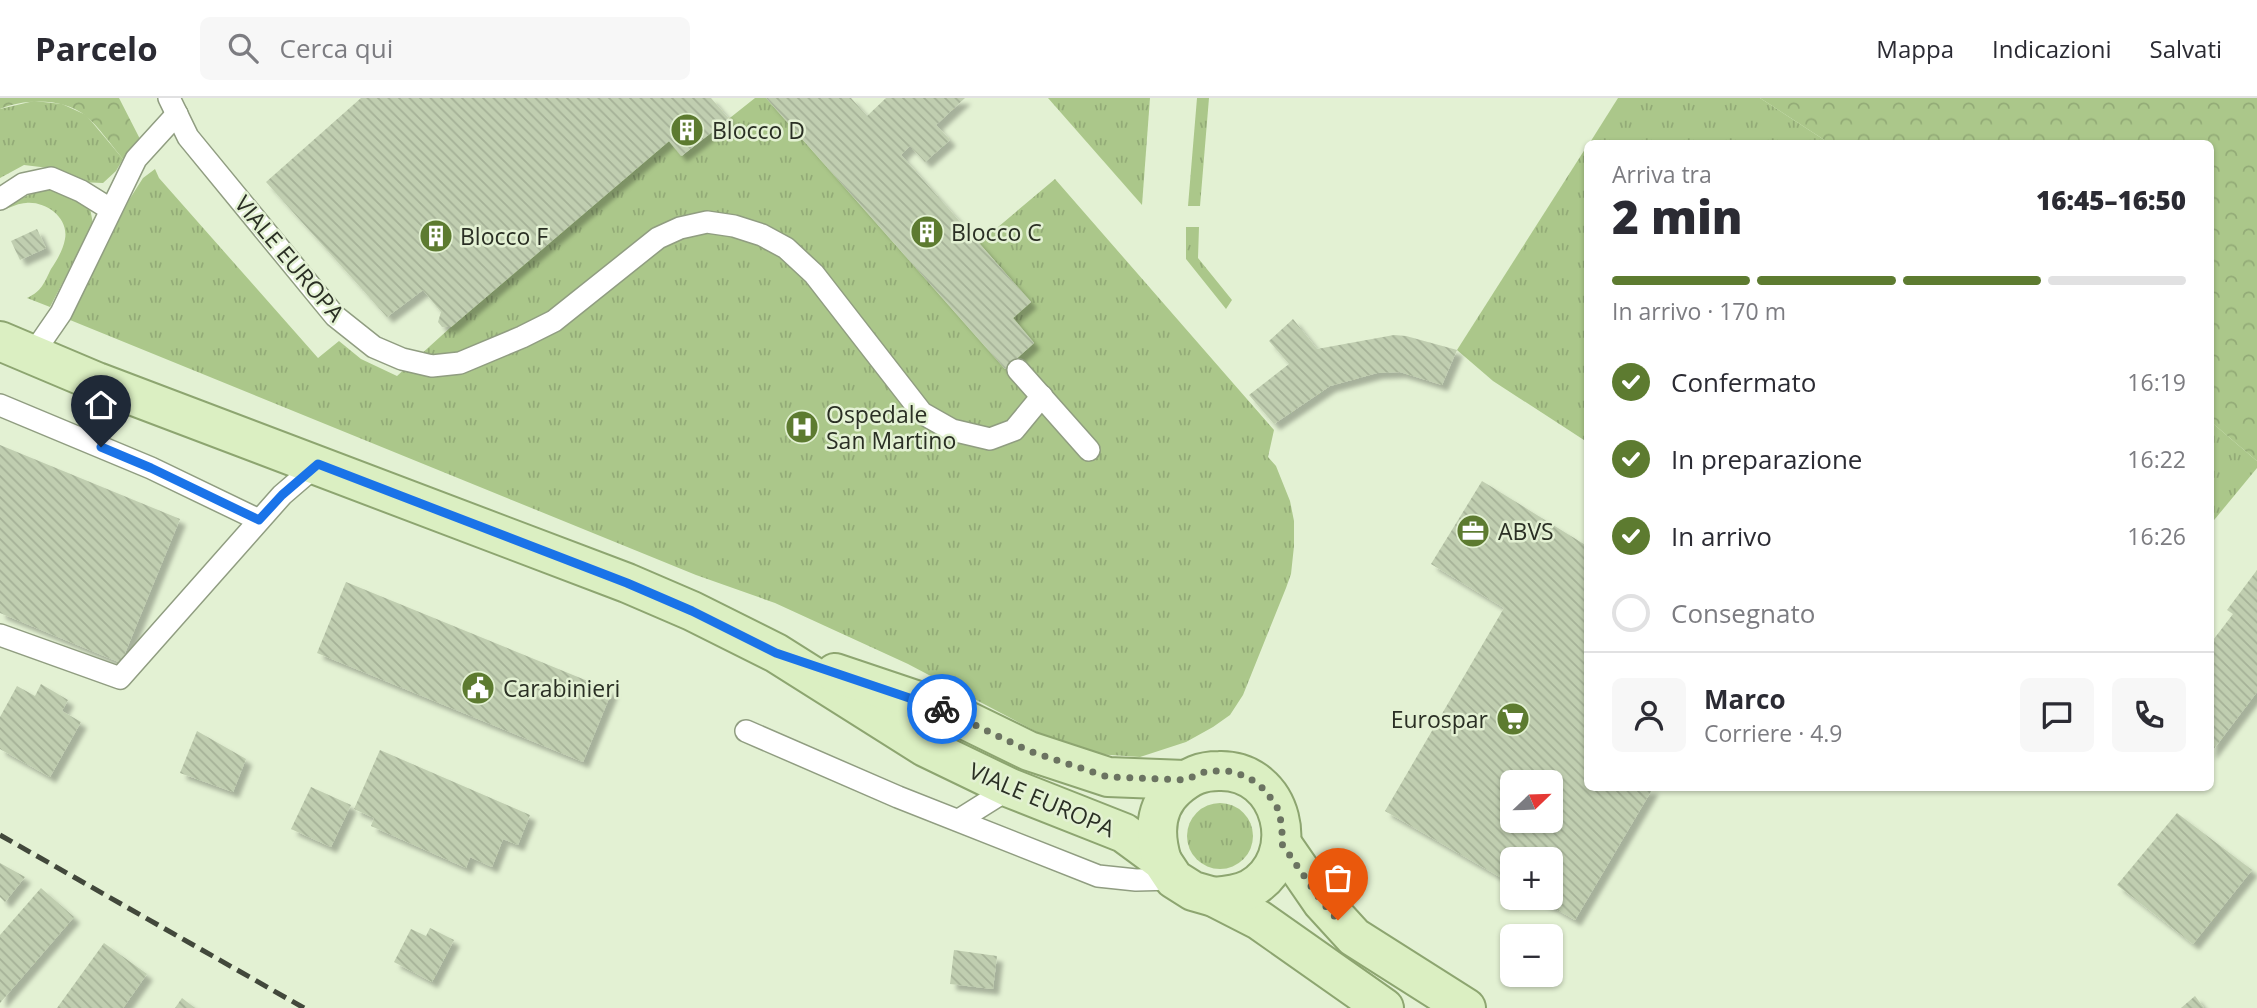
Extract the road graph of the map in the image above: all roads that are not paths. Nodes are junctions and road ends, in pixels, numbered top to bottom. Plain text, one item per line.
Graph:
1 (173, 106) edge
2 (0, 199) edge
3 (110, 209) junction
4 (16, 348) edge
5 (1018, 370) dead end
6 (1042, 396) junction
7 (0, 405) edge
8 (1089, 450) dead end
9 (318, 464) junction
10 (259, 520) junction
11 (0, 635) edge
12 (776, 653) junction
13 (746, 732) dead end
14 (1185, 780) junction
15 (1010, 788) junction
16 (959, 820) junction
17 (1282, 844) junction
18 (1168, 870) junction
19 (1213, 897) junction
20 (1384, 1008) edge
21 (1466, 1008) edge

1 - 3 lane, VIALE EUROPA
1 - 6 lane, VIALE EUROPA
2 - 3 lane
3 - 4 lane, VIALE EUROPA
4 - 9 main road, VIALE EUROPA
5 - 6 lane
6 - 8 lane
7 - 10 lane
9 - 10 lane
9 - 12 main road, VIALE EUROPA
10 - 11 lane
12 - 14 main road, VIALE EUROPA
12 - 15 main road, VIALE EUROPA
13 - 16 lane
14 - 17 main road, VIALE EUROPA
14 - 18 main road
15 - 16 lane
15 - 18 main road, VIALE EUROPA
16 - 18 lane
17 - 19 main road
17 - 21 main road, VIALE EUROPA
18 - 19 main road, VIALE EUROPA
19 - 20 main road, VIALE EUROPA

